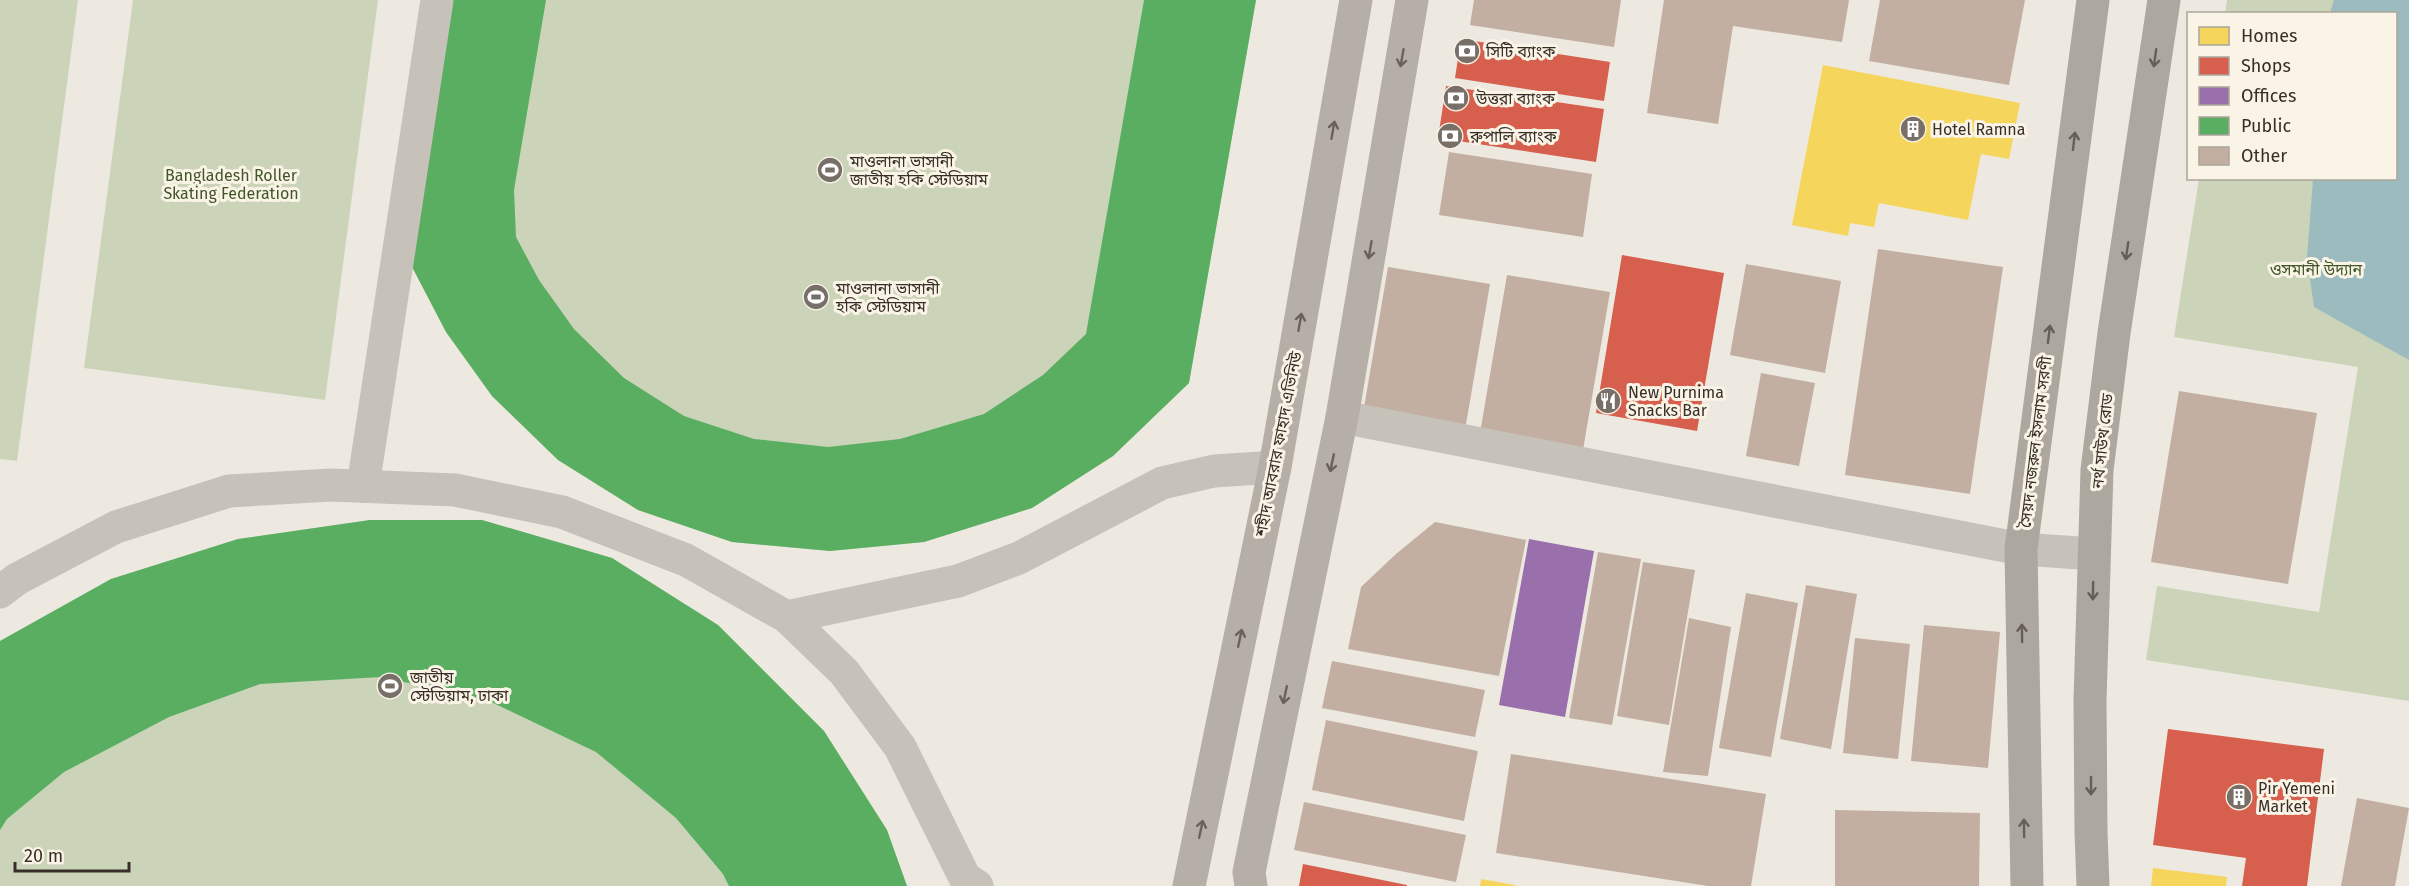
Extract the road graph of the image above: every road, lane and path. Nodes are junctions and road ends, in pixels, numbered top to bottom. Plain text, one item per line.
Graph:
1 (436, 0) edge
2 (1356, 0) edge
3 (1412, 0) edge
4 (2093, 0) edge
5 (2164, 0) edge
6 (1342, 417) junction
7 (1275, 467) junction
8 (363, 486) junction
9 (2021, 549) junction
10 (2094, 554) junction
11 (0, 592) edge
12 (787, 617) junction
13 (970, 883) edge
14 (1190, 886) edge
15 (1251, 886) edge
16 (2027, 886) edge
17 (2094, 886) edge

1 - 8 street
7 -> 2 main road, শহীদ আবরার ফাহাদ এভিনিউ
3 -> 6 main road
9 -> 4 highway, সৈয়দ নজরুল ইসলাম সরণী
5 -> 10 highway, নর্থ সাউথ রোড
6 - 9 street
6 -> 15 main road
7 - 12 street
14 -> 7 main road, শহীদ আবরার ফাহাদ এভিনিউ
8 - 11 street
8 - 12 street
9 - 10 street
16 -> 9 highway, সৈয়দ নজরুল ইসলাম সরণী
10 -> 17 highway, নর্থ সাউথ রোড
12 - 13 street

